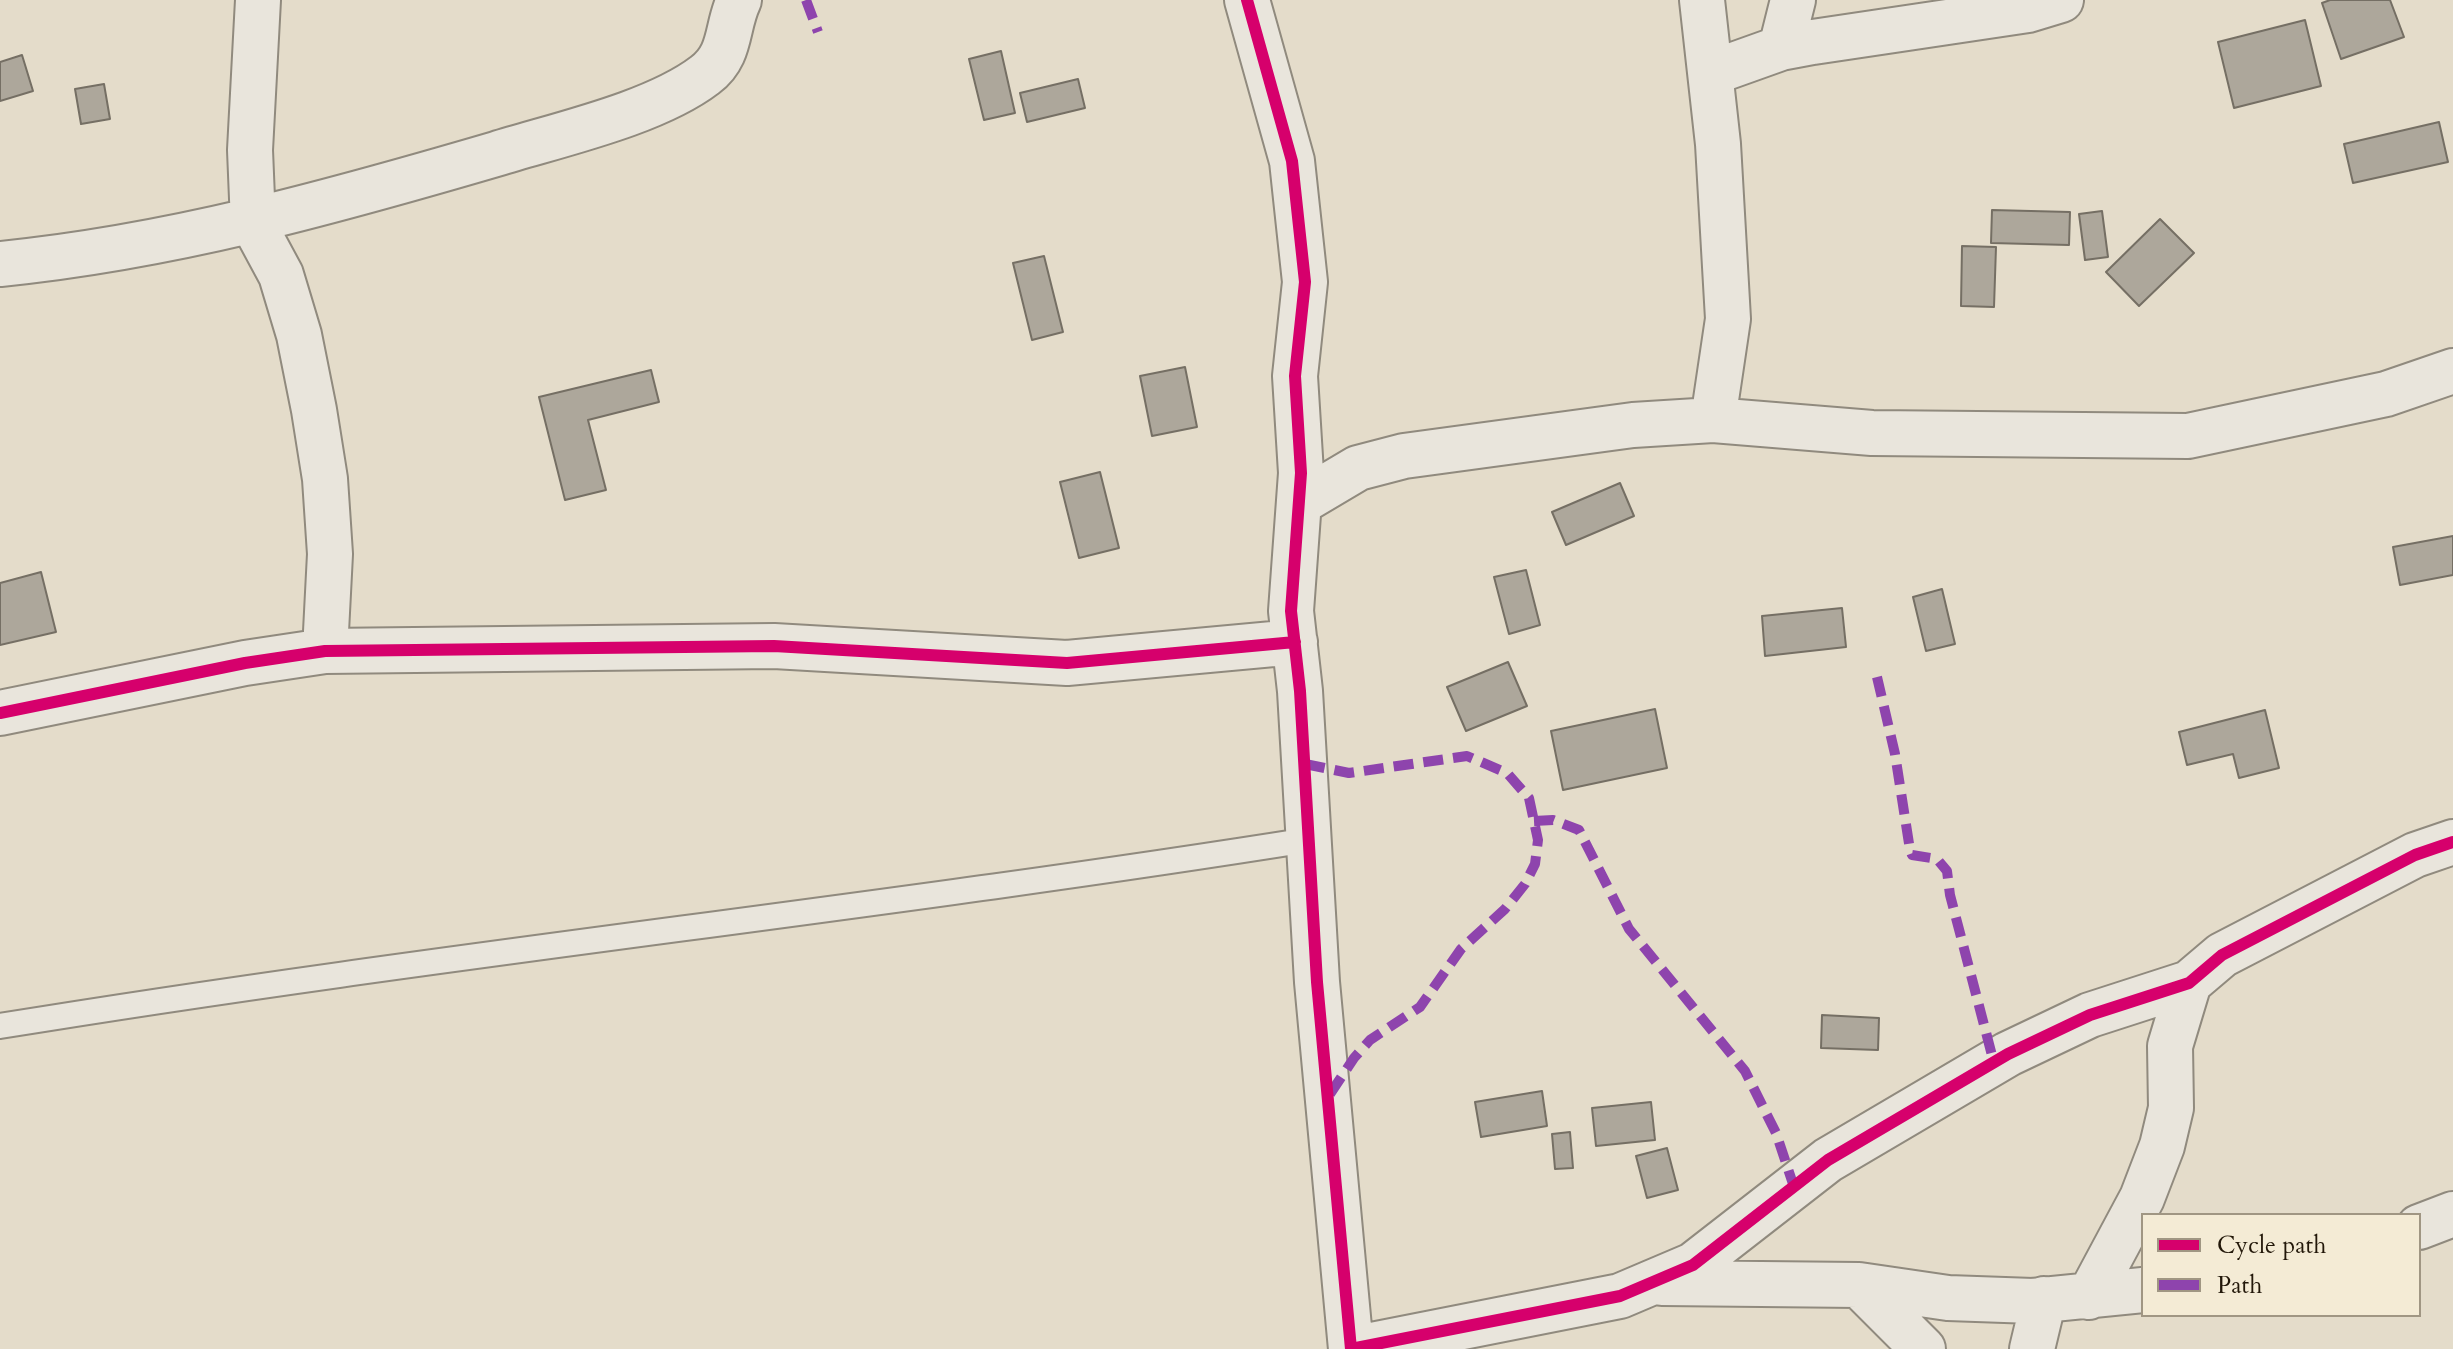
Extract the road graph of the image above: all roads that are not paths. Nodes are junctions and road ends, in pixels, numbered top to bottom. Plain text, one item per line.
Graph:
1 (258, 0) edge
2 (739, 0) edge
3 (1247, 0) edge
4 (1702, 0) edge
5 (1793, 0) edge
6 (2061, 0) edge
7 (1781, 48) junction
8 (1711, 73) junction
9 (253, 223) junction
10 (0, 264) edge
11 (2453, 371) edge
12 (1713, 420) junction
13 (1299, 503) junction
14 (1295, 642) junction
15 (325, 651) junction
16 (0, 713) edge
17 (1308, 840) junction
18 (2453, 842) edge
19 (2189, 983) junction
20 (0, 1026) edge
21 (2453, 1214) edge
22 (2421, 1226) edge
23 (1651, 1283) junction
24 (1859, 1285) junction
25 (2141, 1290) edge
26 (2089, 1297) junction
27 (2044, 1299) junction
28 (1351, 1349) edge
29 (1923, 1349) edge
30 (2032, 1349) edge

1 - 9 street
2 - 9 street
3 - 13 street
4 - 8 street
5 - 7 street
6 - 7 street
7 - 8 street
8 - 12 street
9 - 10 street
9 - 15 street
11 - 12 street
12 - 13 street
13 - 14 street
14 - 15 street
14 - 17 street
15 - 16 street
17 - 20 lane
17 - 28 street
18 - 19 street
19 - 23 street
19 - 26 street
21 - 22 street
23 - 24 street
23 - 28 street
24 - 27 street
24 - 29 street
25 - 26 street
26 - 27 street
27 - 30 street

